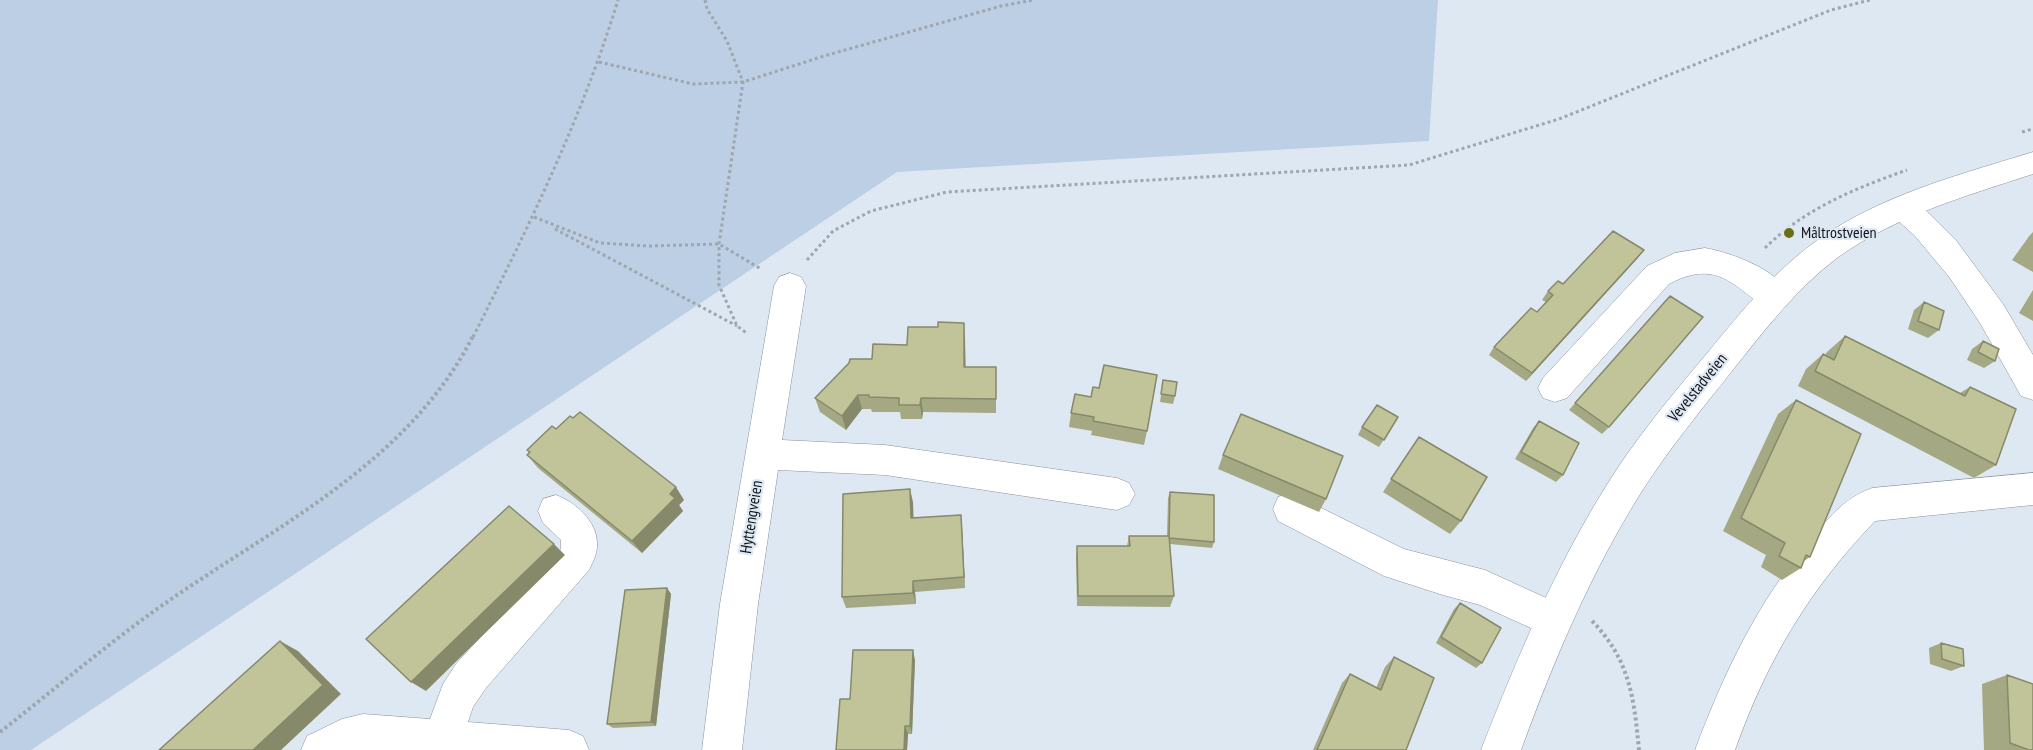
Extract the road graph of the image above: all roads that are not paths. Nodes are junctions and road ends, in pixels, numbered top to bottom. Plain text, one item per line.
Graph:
1 (2033, 163) edge
2 (1904, 208) junction
3 (790, 286) road end
4 (1775, 296) junction
5 (2033, 386) edge
6 (1555, 388) dead end
7 (762, 454) junction
8 (2033, 489) edge
9 (1117, 494) dead end
10 (1291, 509) dead end
11 (556, 511) dead end
12 (1558, 610) junction
13 (439, 745) edge
14 (321, 750) edge
15 (569, 750) edge
16 (722, 750) edge
17 (1501, 750) edge
18 (1714, 750) edge

1 - 2 street, Vevelstadveien
2 - 4 street, Vevelstadveien
2 - 5 street
3 - 7 street, Hyttengveien
4 - 6 street
4 - 12 street, Vevelstadveien
7 - 9 street
7 - 16 street, Hyttengveien
8 - 18 street
10 - 12 street
11 - 13 street
12 - 17 street, Vevelstadveien
13 - 14 street
13 - 15 street

